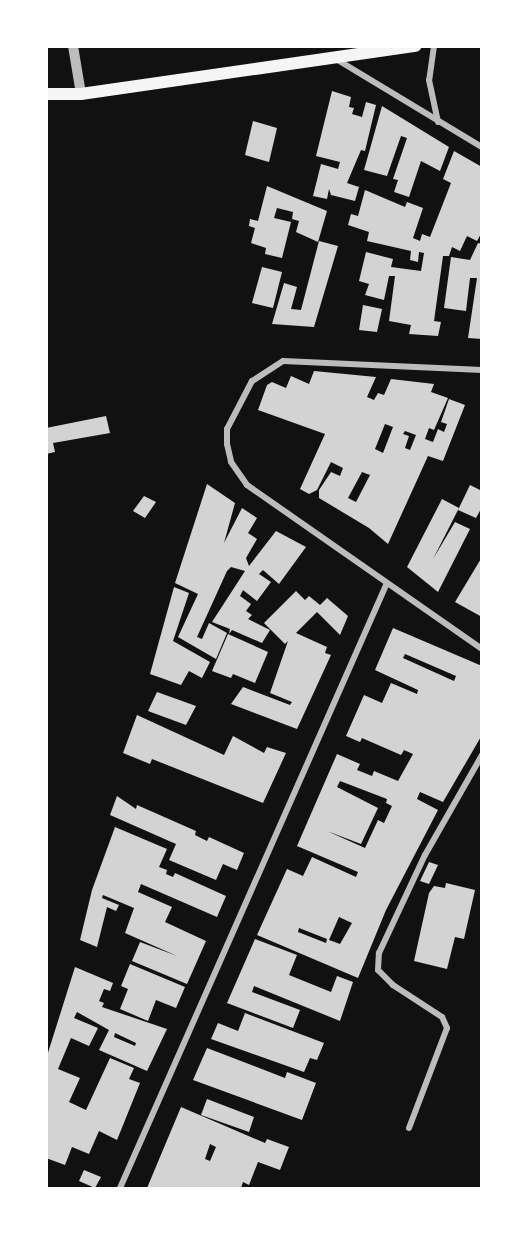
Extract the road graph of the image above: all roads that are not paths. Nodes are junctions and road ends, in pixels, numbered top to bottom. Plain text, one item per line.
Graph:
1 (73, 46) edge
2 (416, 46) edge
3 (434, 46) edge
4 (334, 58) junction
5 (46, 94) edge
6 (81, 94) junction
7 (438, 122) junction
8 (482, 147) edge
9 (482, 370) edge
10 (387, 583) junction
11 (482, 649) edge
12 (482, 755) edge
13 (409, 1128) dead end
14 (120, 1188) edge

1 - 6 street
2 - 4 main road
3 - 7 street
4 - 6 main road
4 - 7 street
5 - 6 main road
7 - 8 street
9 - 10 street
10 - 11 street
10 - 14 street
12 - 13 street

